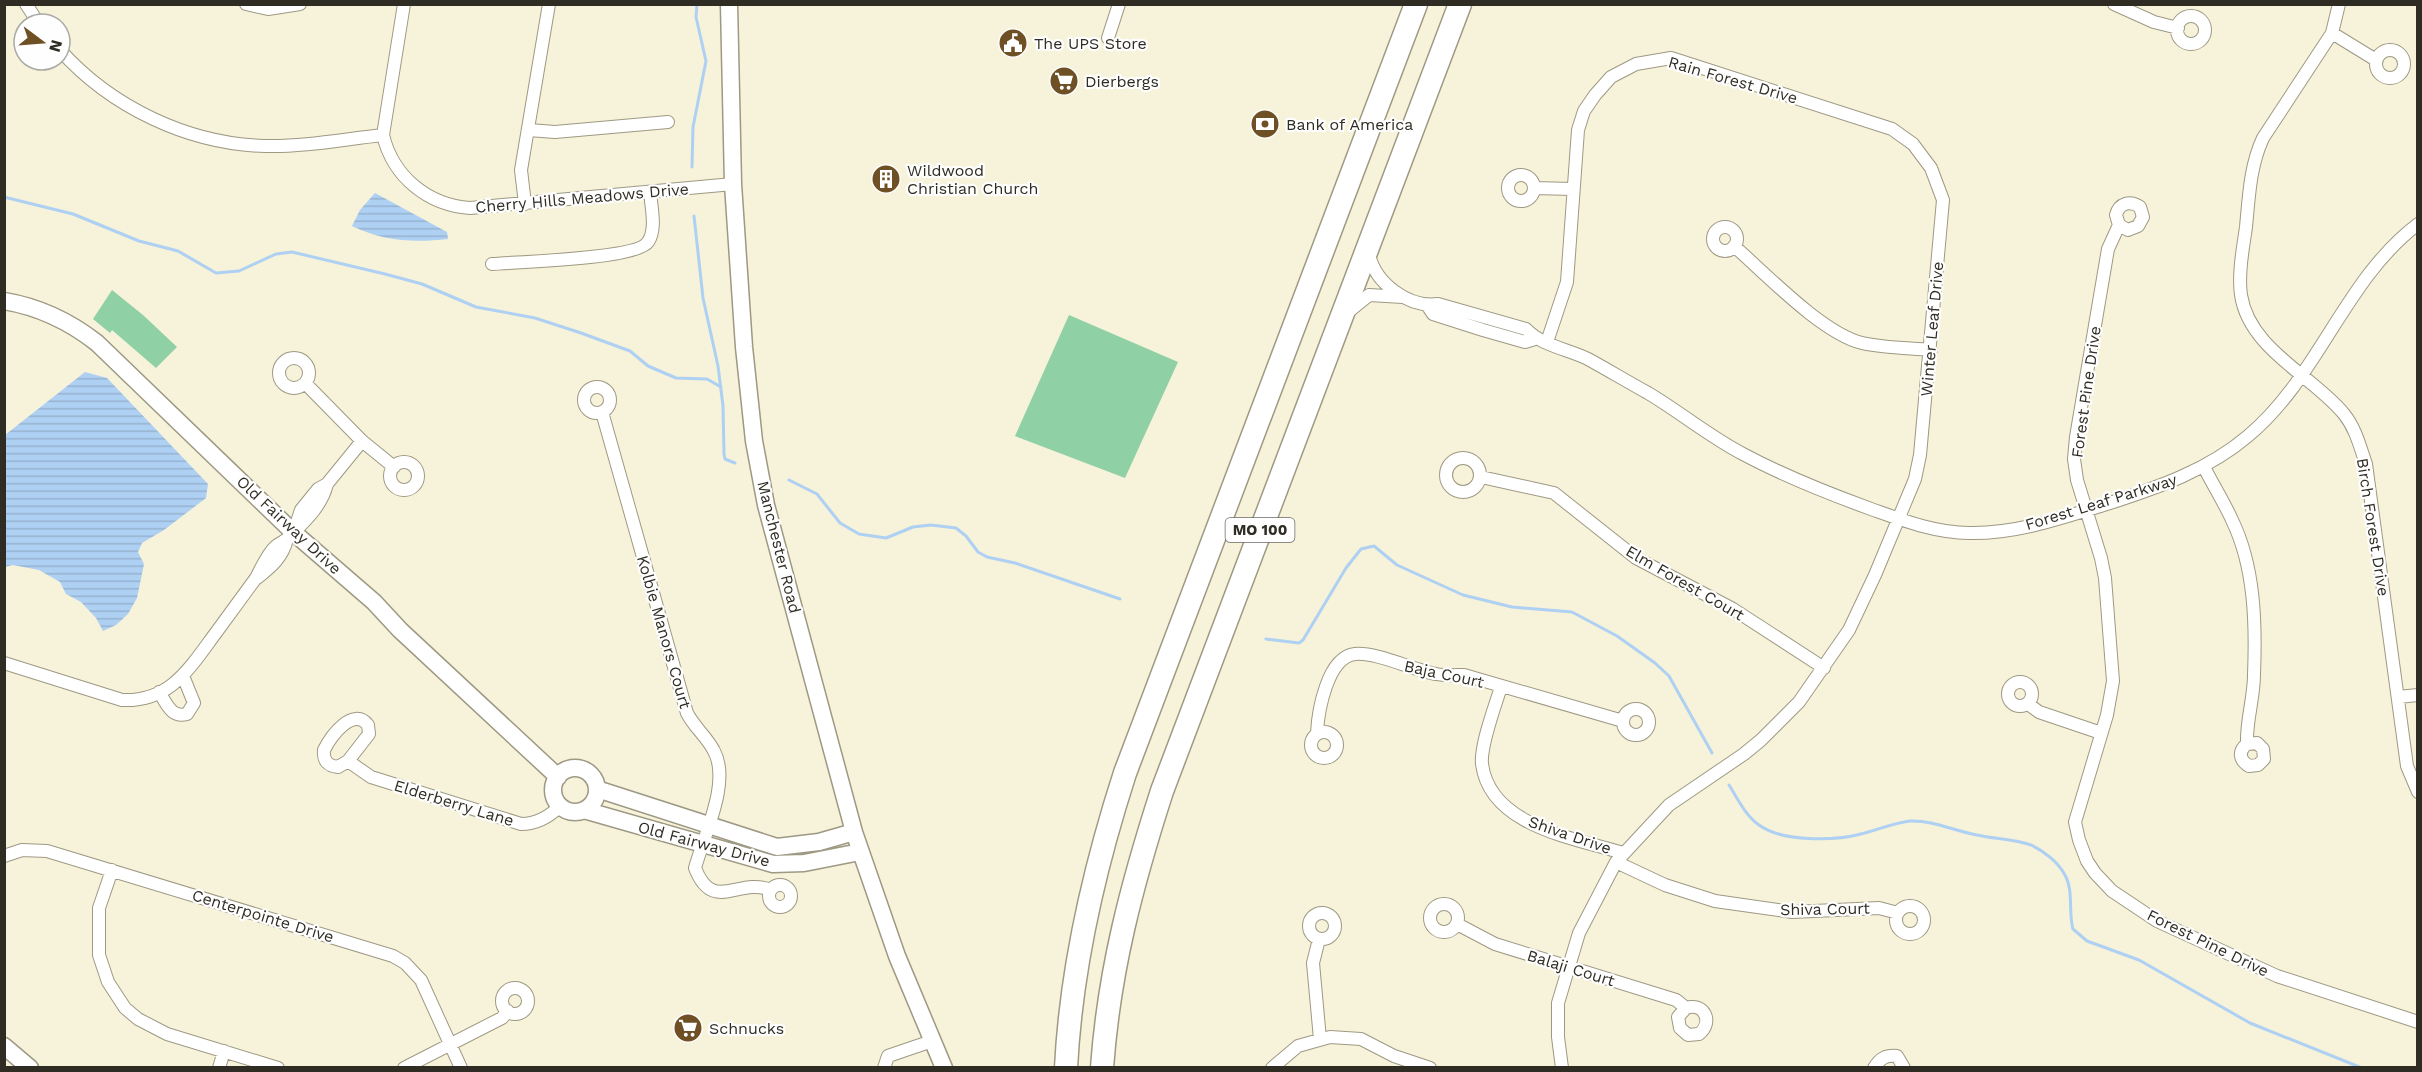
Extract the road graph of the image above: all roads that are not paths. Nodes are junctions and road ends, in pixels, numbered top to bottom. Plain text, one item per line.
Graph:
1 (246, 4) edge
2 (300, 4) edge
3 (404, 4) edge
4 (549, 4) edge
5 (729, 4) edge
6 (1119, 4) edge
7 (1416, 4) edge
8 (1460, 4) edge
9 (2114, 4) edge
10 (2339, 4) edge
11 (2178, 28) dead end
12 (2332, 33) junction
13 (1108, 38) dead end
14 (2376, 60) dead end
15 (72, 63) edge
16 (668, 122) dead end
17 (529, 130) junction
18 (383, 135) junction
19 (1913, 144) joint
20 (733, 184) junction
21 (1534, 188) dead end
22 (1573, 189) junction
23 (650, 192) junction
24 (525, 204) junction
25 (2119, 225) dead end
26 (2416, 228) edge
27 (1734, 246) dead end
28 (1367, 248) junction
29 (492, 264) dead end
30 (1405, 297) junction
31 (4, 301) edge
32 (1343, 316) junction
33 (1541, 340) junction
34 (1931, 350) junction
35 (2301, 376) junction
36 (305, 383) dead end
37 (602, 412) dead end
38 (362, 441) junction
39 (394, 467) dead end
40 (2204, 467) junction
41 (1481, 477) dead end
42 (2086, 510) junction
43 (1899, 518) junction
44 (290, 535) junction
45 (4, 663) edge
46 (1824, 668) junction
47 (183, 676) junction
48 (1501, 687) junction
49 (159, 692) junction
50 (2418, 695) edge
51 (2398, 697) junction
52 (2028, 704) dead end
53 (1623, 721) dead end
54 (1317, 733) dead end
55 (2101, 733) junction
56 (2247, 744) dead end
57 (348, 761) dead end
58 (558, 777) junction
59 (597, 789) junction
60 (2418, 792) edge
61 (560, 806) junction
62 (584, 810) junction
63 (709, 826) junction
64 (854, 832) junction
65 (702, 844) junction
66 (860, 852) junction
67 (4, 856) edge
68 (1619, 858) junction
69 (112, 870) junction
70 (771, 890) dead end
71 (1898, 914) dead end
72 (1457, 924) dead end
73 (1319, 939) dead end
74 (1568, 968) junction
75 (1686, 1008) dead end
76 (508, 1011) dead end
77 (2418, 1023) edge
78 (1320, 1039) junction
79 (932, 1041) junction
80 (450, 1044) junction
81 (4, 1046) edge
82 (224, 1051) junction
83 (30, 1068) edge
84 (219, 1068) edge
85 (278, 1068) edge
86 (404, 1068) edge
87 (461, 1068) edge
88 (884, 1068) edge
89 (944, 1068) edge
90 (1066, 1068) edge
91 (1102, 1068) edge
92 (1272, 1068) edge
93 (1430, 1068) edge
94 (1562, 1068) edge
95 (1874, 1068) edge
96 (1904, 1068) edge

1 - 2 street
3 - 18 street
4 - 17 street
5 - 20 street, Manchester Road
6 - 13 street
7 - 90 highway, MO 100
8 - 28 highway, MO 100
9 - 11 street
10 - 12 street, Birch Forest Drive
12 - 14 street
12 - 35 street, Birch Forest Drive
15 - 18 street
16 - 17 street
17 - 24 street
18 - 24 street, Cherry Hills Meadows Drive
19 - 22 street, Rain Forest Drive
19 - 34 street, Winter Leaf Drive
20 - 23 street, Cherry Hills Meadows Drive
20 - 64 street, Manchester Road
21 - 22 street
22 - 33 street, Rain Forest Drive
23 - 24 street, Cherry Hills Meadows Drive
23 - 29 street
25 - 42 street, Forest Pine Drive
26 - 35 street, Forest Leaf Parkway
27 - 34 street
28 - 30 street, Forest Leaf Parkway
28 - 32 highway, MO 100
30 - 32 street, Forest Leaf Parkway
30 - 33 street, Forest Leaf Parkway
31 - 44 street, Old Fairway Drive
32 - 91 highway, MO 100
33 - 43 street, Forest Leaf Parkway
34 - 43 street, Winter Leaf Drive
35 - 40 street, Forest Leaf Parkway
35 - 51 street, Birch Forest Drive
36 - 38 street
37 - 63 street, Kolbie Manors Court
38 - 39 street
38 - 44 street
40 - 42 street, Forest Leaf Parkway
40 - 56 street
41 - 46 street, Elm Forest Court
42 - 43 street, Forest Leaf Parkway
42 - 55 street, Forest Pine Drive
43 - 46 street, Winter Leaf Drive
44 - 47 street
44 - 58 street, Old Fairway Drive
45 - 49 street
46 - 68 street, Winter Leaf Drive
47 - 49 street
47 - 49 street
48 - 53 street, Baja Court
48 - 54 street, Baja Court
48 - 68 street, Shiva Drive
50 - 51 street
51 - 60 street, Birch Forest Drive
52 - 55 street
55 - 77 street, Forest Pine Drive
57 - 61 street, Elderberry Lane
58 - 59 street, Old Fairway Drive
58 - 61 street
59 - 62 street
59 - 63 street, Old Fairway Drive
61 - 62 street, Old Fairway Drive
62 - 65 street, Old Fairway Drive
63 - 64 street, Old Fairway Drive
63 - 65 street, Kolbie Manors Court
64 - 66 street, Manchester Road
65 - 66 street, Old Fairway Drive
65 - 70 street, Kolbie Manors Court
66 - 79 street, Manchester Road
67 - 69 street, Centerpointe Drive
68 - 71 street, Shiva Court
68 - 74 street, Winter Leaf Drive
69 - 80 street, Centerpointe Drive
69 - 82 street
72 - 74 street, Balaji Court
73 - 78 street
74 - 75 street, Balaji Court
74 - 94 street, Winter Leaf Drive
76 - 80 street
78 - 92 street
78 - 93 street
79 - 88 street
79 - 89 street, Manchester Road
80 - 86 street
80 - 87 street, Centerpointe Drive
81 - 83 street
82 - 84 street
82 - 85 street
95 - 96 street

